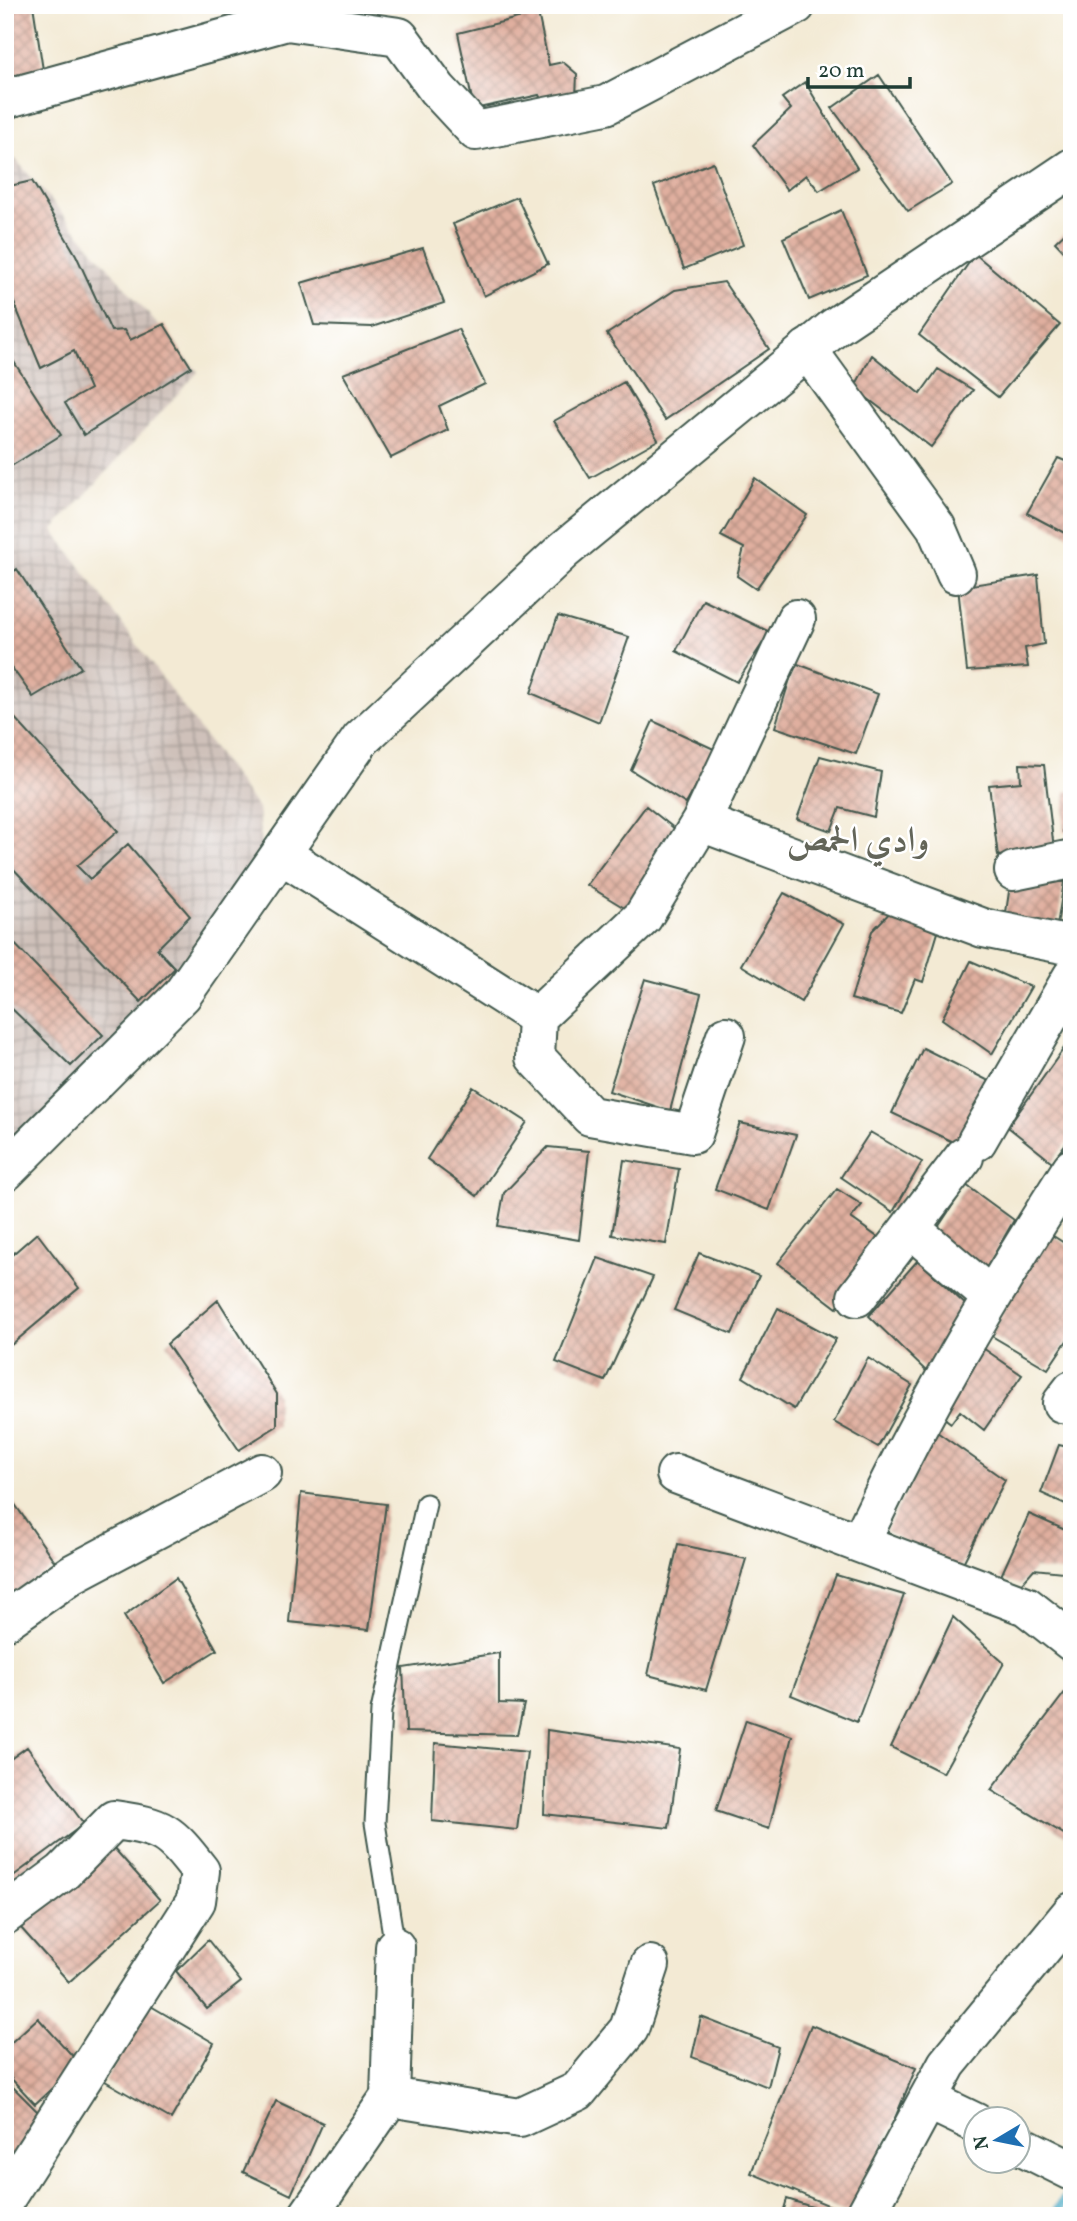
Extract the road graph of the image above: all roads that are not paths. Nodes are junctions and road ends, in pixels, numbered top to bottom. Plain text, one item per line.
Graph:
1 (796, 5) edge
2 (5, 99) edge
3 (1072, 168) edge
4 (807, 349) junction
5 (956, 574) dead end
6 (796, 619) dead end
7 (701, 822) junction
8 (281, 854) junction
9 (1072, 859) edge
10 (1014, 871) dead end
11 (1072, 946) edge
12 (1072, 977) edge
13 (537, 1017) junction
14 (726, 1036) dead end
15 (1072, 1168) edge
16 (5, 1172) edge
17 (910, 1228) junction
18 (990, 1296) junction
19 (857, 1297) dead end
20 (1072, 1390) edge
21 (1072, 1405) edge
22 (262, 1474) dead end
23 (676, 1475) dead end
24 (426, 1504) dead end
25 (860, 1542) junction
26 (5, 1621) edge
27 (1072, 1642) edge
28 (1072, 1912) edge
29 (5, 1915) edge
30 (395, 1947) joint
31 (649, 1965) dead end
32 (390, 2096) junction
33 (928, 2100) junction
34 (962, 2117) edge
35 (1032, 2151) edge
36 (1072, 2171) edge
37 (5, 2199) edge
38 (307, 2216) edge
39 (865, 2216) edge

1 - 2 street
3 - 4 street
4 - 5 street
4 - 8 street
6 - 7 street
7 - 11 street
7 - 13 street
8 - 13 street
8 - 16 street
9 - 10 street
12 - 17 street
13 - 14 street
15 - 18 street
17 - 18 street
17 - 19 street
18 - 25 street
20 - 21 street
22 - 26 street
23 - 25 street
24 - 30 lane
25 - 27 street
28 - 33 street
29 - 37 street
30 - 32 street
31 - 32 street
32 - 38 street
33 - 34 street
33 - 39 street
35 - 36 street

